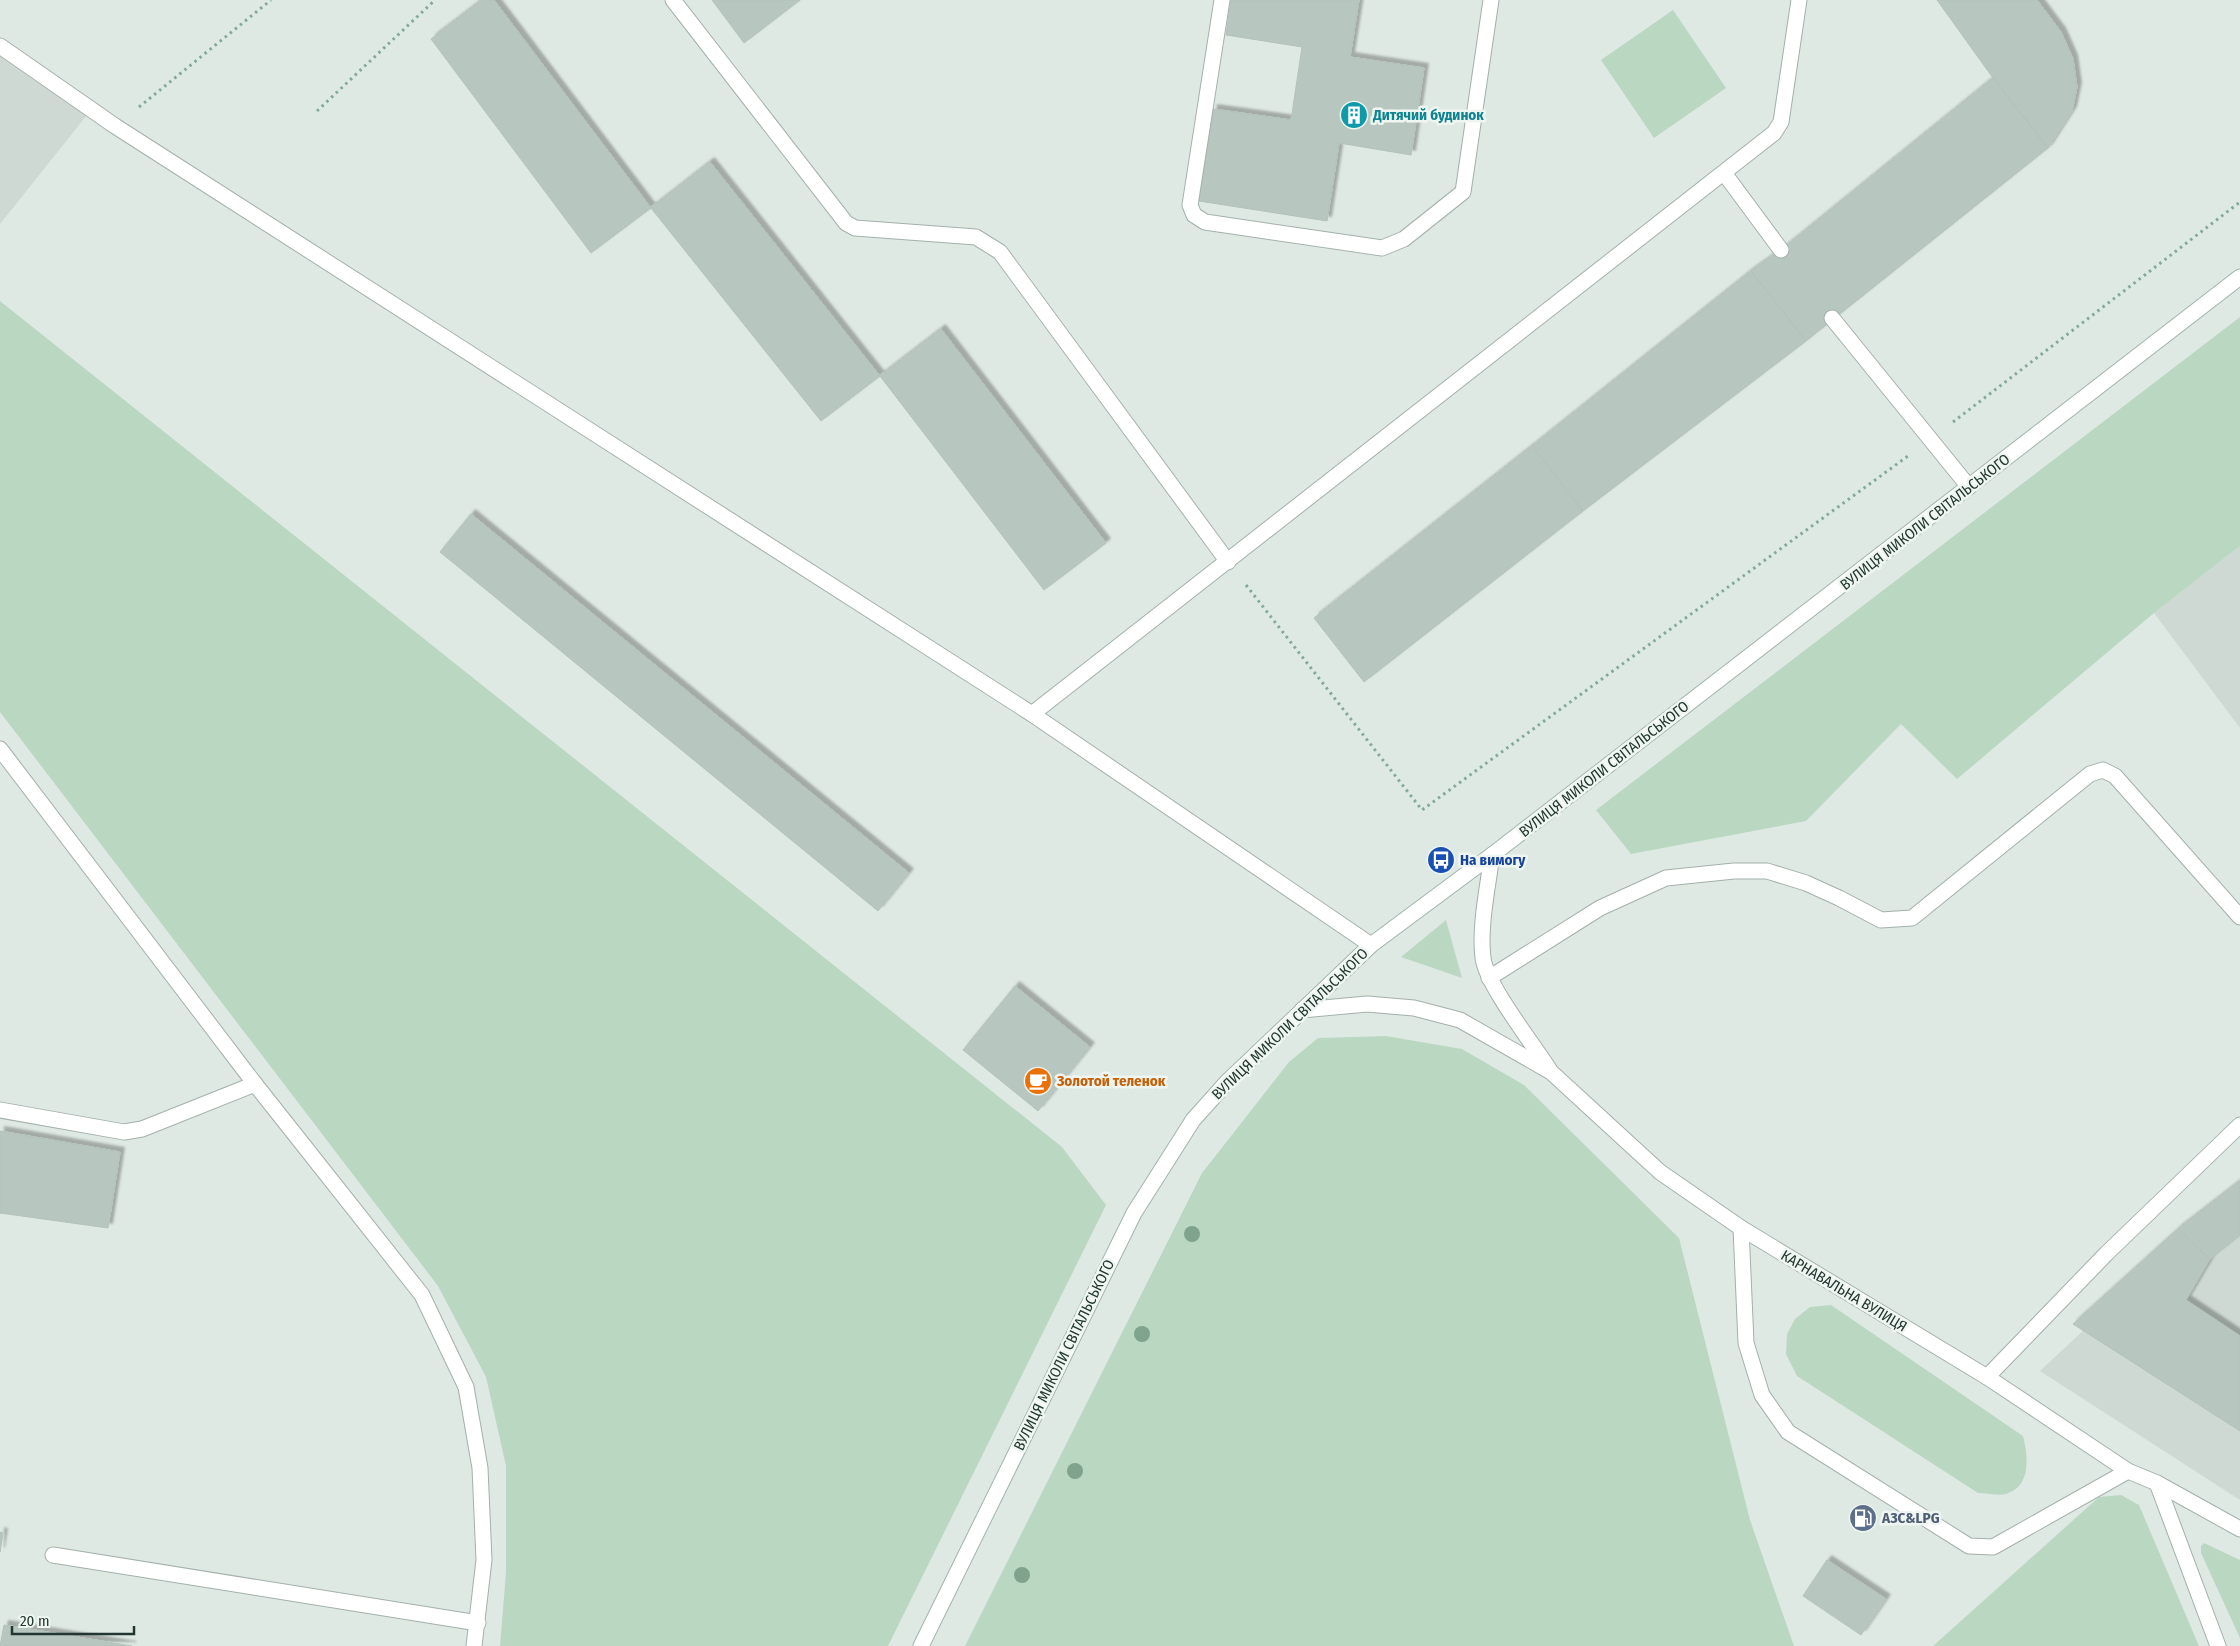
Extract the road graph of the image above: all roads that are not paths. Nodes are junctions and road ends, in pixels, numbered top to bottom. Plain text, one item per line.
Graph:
1 (673, 0) edge
2 (1222, 0) edge
3 (1491, 0) edge
4 (1799, 0) edge
5 (0, 46) edge
6 (1724, 173) junction
7 (1781, 250) dead end
8 (2240, 277) edge
9 (1832, 318) dead end
10 (1969, 488) junction
11 (1228, 562) junction
12 (1032, 714) junction
13 (0, 749) edge
14 (1492, 855) junction
15 (2240, 917) edge
16 (1371, 945) junction
17 (1489, 978) junction
18 (1302, 1010) junction
19 (1551, 1072) junction
20 (255, 1084) junction
21 (0, 1110) edge
22 (2240, 1125) edge
23 (1741, 1228) junction
24 (1987, 1377) junction
25 (2128, 1471) junction
26 (2156, 1483) junction
27 (2240, 1529) edge
28 (53, 1555) dead end
29 (478, 1623) junction
30 (474, 1646) edge
31 (921, 1646) edge
32 (2218, 1646) edge

1 - 11 street
2 - 3 street
4 - 6 street
5 - 12 street
6 - 7 street
6 - 11 street
8 - 10 street, ВУЛИЦЯ МИКОЛИ СВІТАЛЬСЬКОГО
9 - 10 street
10 - 14 street, ВУЛИЦЯ МИКОЛИ СВІТАЛЬСЬКОГО
11 - 12 street
12 - 16 street
13 - 20 street
14 - 16 street, ВУЛИЦЯ МИКОЛИ СВІТАЛЬСЬКОГО
14 - 17 street
15 - 17 street
16 - 18 street, ВУЛИЦЯ МИКОЛИ СВІТАЛЬСЬКОГО
17 - 19 street
18 - 19 street
18 - 31 street, ВУЛИЦЯ МИКОЛИ СВІТАЛЬСЬКОГО
19 - 23 street, КАРНАВАЛЬНА ВУЛИЦЯ
20 - 21 street
20 - 29 street
22 - 24 street
23 - 24 street, КАРНАВАЛЬНА ВУЛИЦЯ
23 - 25 street
24 - 25 street, КАРНАВАЛЬНА ВУЛИЦЯ
25 - 26 street, КАРНАВАЛЬНА ВУЛИЦЯ
26 - 27 street, КАРНАВАЛЬНА ВУЛИЦЯ
26 - 32 street
28 - 29 street
29 - 30 street

